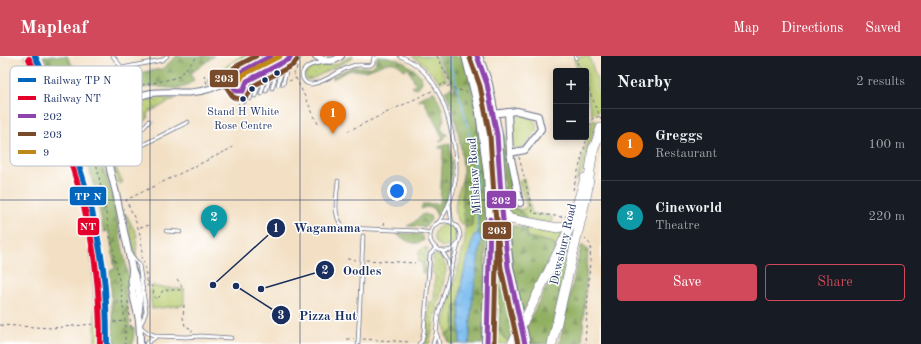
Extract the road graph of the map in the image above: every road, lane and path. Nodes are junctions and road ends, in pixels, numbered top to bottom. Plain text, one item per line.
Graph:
1 (113, 56) edge
2 (167, 56) edge
3 (198, 56) edge
4 (270, 56) edge
5 (302, 56) edge
6 (316, 56) edge
7 (341, 56) edge
8 (374, 56) edge
9 (400, 56) edge
10 (436, 56) edge
11 (467, 56) edge
12 (477, 56) edge
13 (575, 57) edge
14 (290, 58) edge
15 (327, 61) junction
16 (284, 62) junction
17 (279, 64) junction
18 (120, 66) edge
19 (132, 66) edge
20 (273, 67) junction
21 (580, 68) edge
22 (268, 70) junction
23 (263, 73) junction
24 (258, 75) junction
25 (254, 78) junction
26 (230, 80) junction
27 (283, 84) dead end
28 (142, 85) edge
29 (278, 85) dead end
30 (451, 85) junction
31 (272, 88) dead end
32 (437, 88) junction
33 (589, 90) edge
34 (266, 91) dead end
35 (461, 92) dead end
36 (261, 94) dead end
37 (255, 96) dead end
38 (142, 97) edge
39 (250, 99) dead end
40 (244, 102) dead end
41 (508, 112) junction
42 (492, 114) junction
43 (600, 116) junction
44 (601, 119) edge
45 (149, 121) dead end
46 (188, 122) dead end
47 (319, 126) dead end
48 (142, 128) edge
49 (601, 128) edge
50 (348, 131) dead end
51 (142, 145) edge
52 (233, 147) dead end
53 (593, 148) junction
54 (518, 152) junction
55 (510, 154) junction
56 (97, 166) edge
57 (110, 166) edge
58 (338, 181) dead end
59 (573, 193) dead end
60 (490, 198) junction
61 (501, 198) junction
62 (520, 203) dead end
63 (449, 205) junction
64 (502, 210) junction
65 (569, 220) junction
66 (439, 222) junction
67 (452, 223) junction
68 (150, 225) dead end
69 (139, 227) junction
70 (166, 231) dead end
71 (180, 232) dead end
72 (430, 233) junction
73 (578, 233) junction
74 (363, 236) dead end
75 (458, 245) junction
76 (436, 248) junction
77 (442, 251) junction
78 (129, 252) junction
79 (347, 260) dead end
80 (361, 260) junction
81 (415, 263) dead end
82 (450, 273) junction
83 (177, 279) dead end
84 (147, 280) junction
85 (148, 288) dead end
86 (128, 299) dead end
87 (184, 305) dead end
88 (125, 321) junction
89 (0, 325) edge
90 (139, 326) junction
91 (146, 332) junction
92 (436, 334) junction
93 (157, 336) junction
94 (192, 336) junction
95 (232, 338) dead end
96 (359, 338) junction
97 (347, 339) dead end
98 (140, 341) edge
99 (410, 342) dead end
100 (125, 344) edge
101 (146, 344) edge
102 (358, 344) edge
103 (419, 344) edge
104 (433, 344) edge
105 (439, 344) edge
106 (487, 344) edge
107 (512, 344) edge
108 (525, 344) edge
109 (552, 344) edge
110 (585, 344) edge

1 - 18 lane
2 - 19 lane
3 - 28 path
4 - 26 street
5 - 47 path
6 - 15 street
7 - 15 street
8 - 15 lane
9 - 32 lane
10 - 30 path
11 - 60 highway, Millshaw Road
12 - 42 highway
13 - 21 path
14 - 16 lane
14 - 27 lane
16 - 17 lane
16 - 29 lane
17 - 20 lane
17 - 31 lane
20 - 22 lane
20 - 34 lane
22 - 23 lane
22 - 36 lane
23 - 24 lane
23 - 37 lane
24 - 25 lane
24 - 39 lane
25 - 26 lane
25 - 40 lane
26 - 38 street
30 - 32 path
30 - 35 path
32 - 50 path
32 - 63 lane
33 - 43 path
41 - 42 street
41 - 54 street
41 - 55 street
42 - 61 highway
43 - 44 path
43 - 59 path
45 - 48 lane
46 - 51 lane
49 - 53 main road, Dewsbury Road
52 - 69 path, bridge
53 - 65 main road, Dewsbury Road
53 - 73 main road, Dewsbury Road
54 - 55 street
54 - 65 path
55 - 62 street
56 - 88 path
57 - 78 street
58 - 72 lane
60 - 61 highway
60 - 106 highway, Millshaw Road
61 - 64 highway
63 - 66 lane
63 - 67 lane
64 - 65 main road
64 - 108 highway
65 - 107 main road, Dewsbury Road, bridge
66 - 67 lane
66 - 72 lane
67 - 75 lane
68 - 69 path
69 - 84 path
70 - 71 lane
72 - 76 lane
73 - 109 main road, Dewsbury Road
73 - 110 path
74 - 80 lane
75 - 77 lane
75 - 82 lane
76 - 77 lane
76 - 103 lane
77 - 82 lane
78 - 90 street
78 - 90 lane
79 - 80 path
80 - 81 path
80 - 96 lane
82 - 92 lane
83 - 84 path
84 - 85 path
86 - 90 path
87 - 94 path
88 - 89 path
88 - 100 path
90 - 91 lane
90 - 98 street
91 - 93 lane
91 - 98 lane
92 - 104 lane
92 - 105 lane
93 - 94 lane
93 - 101 lane
94 - 95 lane
96 - 97 path
96 - 99 path
96 - 102 lane

